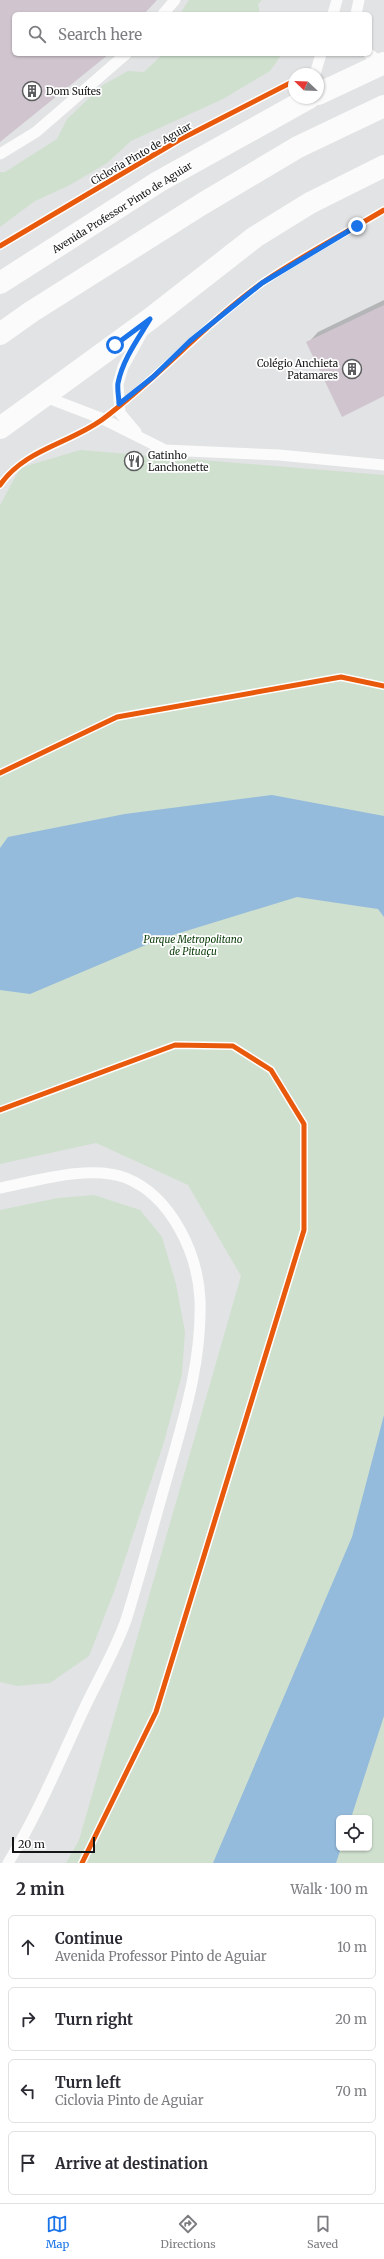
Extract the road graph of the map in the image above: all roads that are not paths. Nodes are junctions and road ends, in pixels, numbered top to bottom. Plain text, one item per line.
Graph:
1 (175, 0) edge
2 (337, 0) edge
3 (358, 0) edge
4 (164, 12) edge
5 (334, 12) edge
6 (356, 12) edge
7 (124, 56) edge
8 (320, 56) edge
9 (379, 60) edge
10 (317, 68) edge
11 (324, 91) edge
12 (297, 104) edge
13 (384, 106) edge
14 (0, 154) edge
15 (384, 166) edge
16 (0, 283) edge
17 (150, 319) junction
18 (0, 334) edge
19 (43, 396) junction
20 (0, 428) edge
21 (143, 440) junction
22 (384, 465) edge
23 (0, 1188) edge
24 (8, 1863) edge

1 - 4 lane
2 - 5 lane
3 - 6 lane
7 - 14 lane
8 - 10 lane
9 - 11 main road
12 - 16 main road, Avenida Professor Pinto de Aguiar
13 - 18 main road
15 - 17 main road
17 - 19 main road
17 - 21 lane
19 - 20 main road
19 - 21 lane
21 - 22 lane
23 - 24 lane

